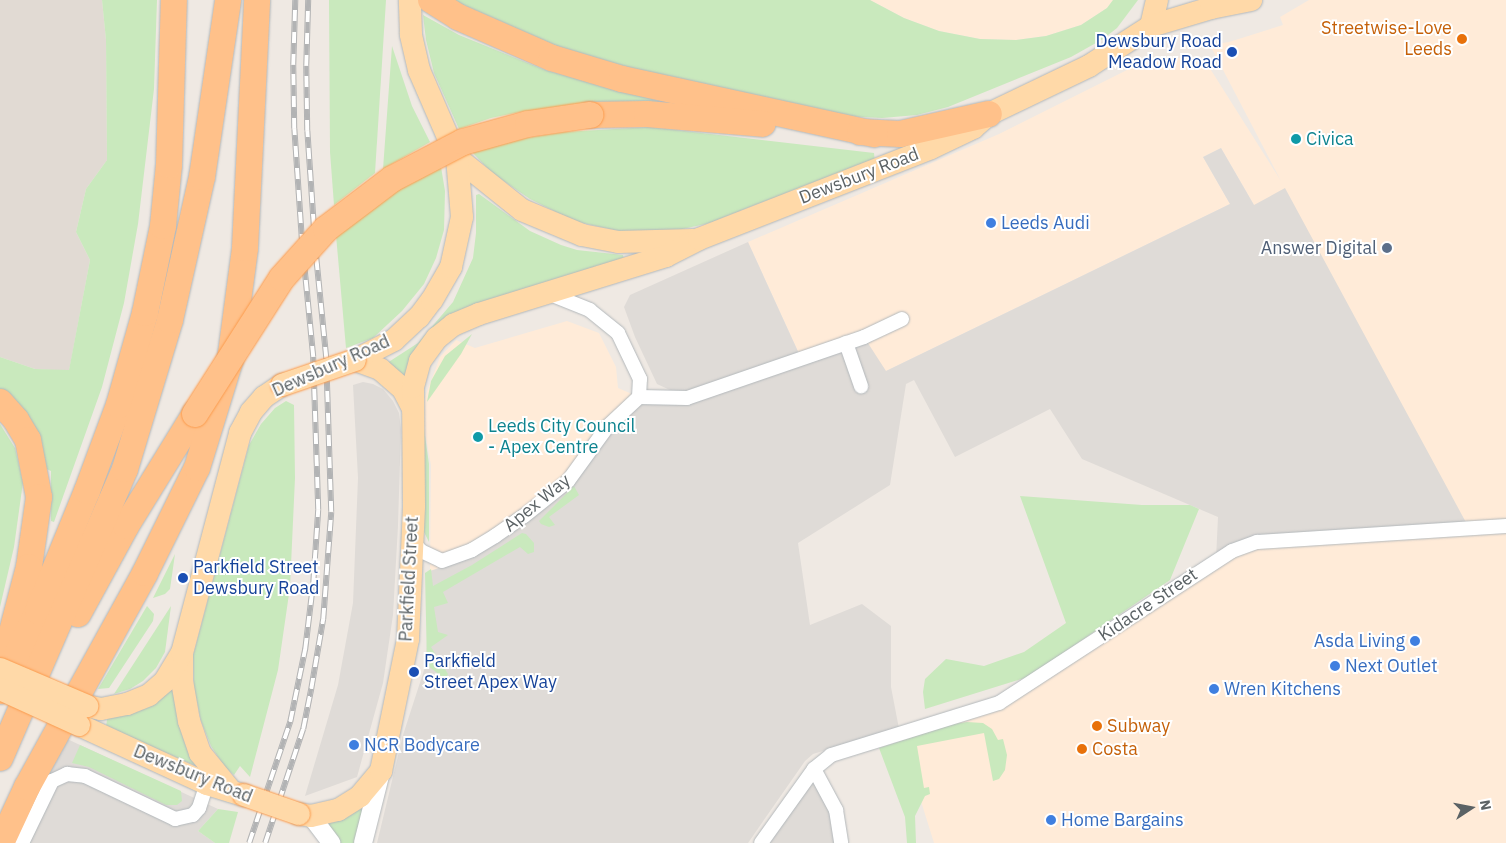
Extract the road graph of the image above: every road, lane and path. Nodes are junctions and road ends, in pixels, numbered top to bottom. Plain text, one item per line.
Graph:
1 (174, 0) edge
2 (228, 0) edge
3 (257, 0) edge
4 (410, 0) edge
5 (431, 0) edge
6 (1157, 0) edge
7 (1251, 0) edge
8 (1152, 26) junction
9 (989, 114) junction
10 (875, 134) junction
11 (457, 158) junction
12 (699, 240) junction
13 (547, 293) junction
14 (902, 319) dead end
15 (453, 325) joint
16 (846, 343) junction
17 (355, 360) junction
18 (861, 386) dead end
19 (639, 397) junction
20 (0, 402) edge
21 (413, 409) junction
22 (1506, 526) edge
23 (412, 541) junction
24 (182, 653) junction
25 (0, 669) edge
26 (0, 677) edge
27 (0, 690) edge
28 (83, 715) junction
29 (0, 758) edge
30 (0, 768) edge
31 (814, 769) junction
32 (381, 771) junction
33 (207, 784) junction
34 (238, 793) junction
35 (305, 815) junction
36 (1, 843) edge
37 (22, 843) edge
38 (331, 843) edge
39 (363, 843) edge
40 (761, 843) edge
41 (841, 843) edge

1 - 27 highway
2 - 29 highway
3 - 36 highway
4 - 11 main road, Dewsbury Road
5 - 10 highway
6 - 8 main road
7 - 8 main road, Dewsbury Road
8 - 9 main road, Dewsbury Road
9 - 10 highway
9 - 12 main road, Dewsbury Road
10 - 30 highway, bridge
11 - 12 main road
11 - 17 main road, Dewsbury Road
12 - 13 main road, Dewsbury Road
13 - 15 main road, Dewsbury Road
13 - 19 street
14 - 16 street
15 - 21 main road, Parkfield Street
16 - 18 street
16 - 19 street
17 - 21 main road
17 - 24 main road, Dewsbury Road, bridge
19 - 23 street, Apex Way
20 - 26 highway
21 - 23 main road, Parkfield Street
22 - 31 street, Kidacre Street
23 - 32 main road, Parkfield Street
24 - 28 main road, Dewsbury Road
24 - 34 main road
25 - 28 main road, Dewsbury Road, bridge
27 - 28 main road, Dewsbury Road, bridge
28 - 33 main road, Dewsbury Road
31 - 40 street, Kidacre Street
31 - 41 street
32 - 35 main road
32 - 39 street, Parkfield Street
33 - 34 main road, Dewsbury Road
33 - 37 street
34 - 35 main road, Dewsbury Road, bridge
35 - 38 street

